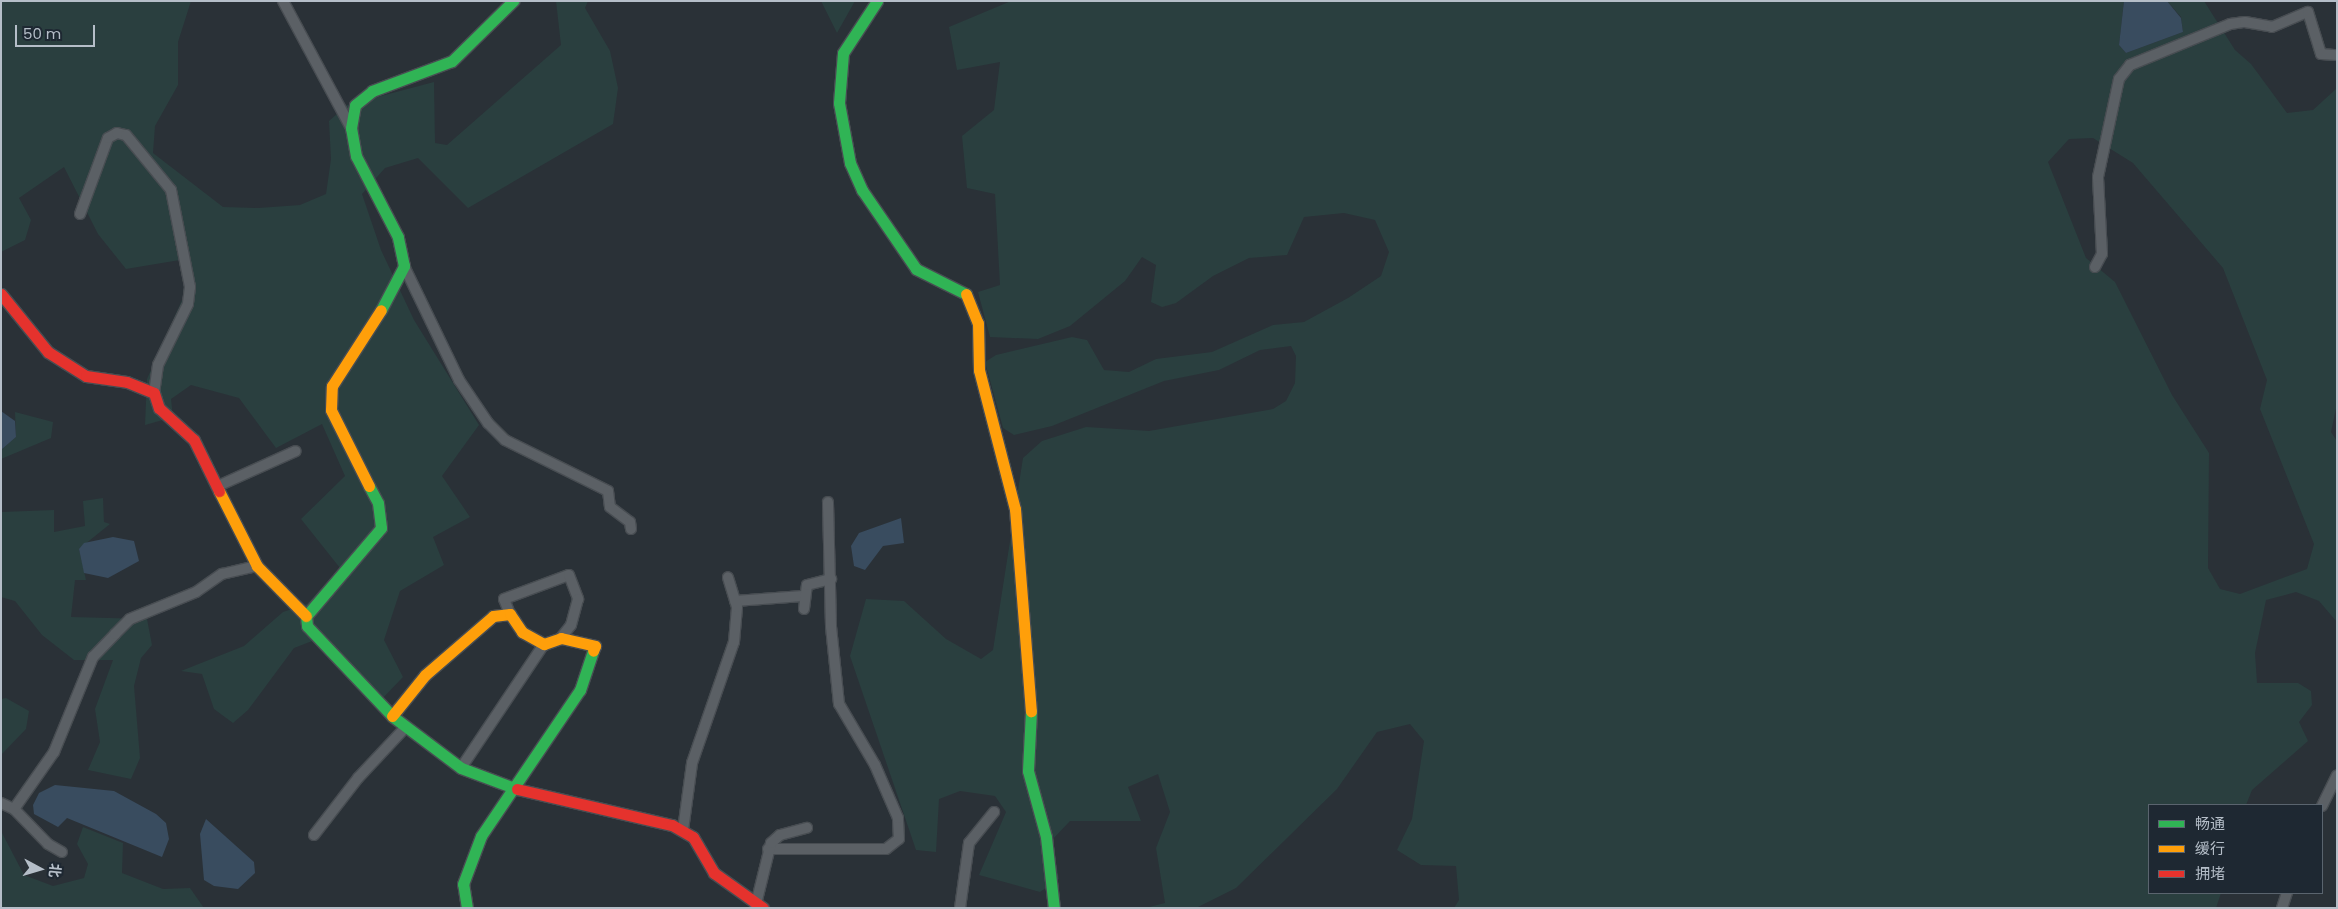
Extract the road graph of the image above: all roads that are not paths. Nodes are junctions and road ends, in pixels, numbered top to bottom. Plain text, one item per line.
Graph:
1 (283, 1) edge
2 (513, 1) edge
3 (876, 1) edge
4 (2337, 55) edge
5 (351, 128) junction
6 (80, 214) dead end
7 (404, 266) junction
8 (2095, 267) dead end
9 (1, 294) edge
10 (154, 392) junction
11 (296, 451) dead end
12 (218, 486) junction
13 (828, 502) dead end
14 (631, 529) dead end
15 (257, 566) junction
16 (728, 577) dead end
17 (831, 579) junction
18 (803, 596) junction
19 (735, 601) junction
20 (804, 609) dead end
21 (510, 614) junction
22 (306, 616) junction
23 (561, 638) junction
24 (544, 644) junction
25 (392, 716) junction
26 (405, 728) junction
27 (461, 768) junction
28 (2337, 775) edge
29 (509, 789) junction
30 (1, 803) edge
31 (2323, 804) edge
32 (14, 809) junction
33 (994, 812) dead end
34 (808, 828) dead end
35 (683, 830) junction
36 (314, 835) dead end
37 (768, 849) junction
38 (62, 852) dead end
39 (2287, 894) edge
40 (759, 907) edge
41 (467, 908) edge
42 (960, 908) edge
43 (1054, 908) edge
44 (2282, 908) edge

1 - 5 street
2 - 5 street
3 - 43 street
4 - 8 street
5 - 7 street
6 - 10 street
7 - 14 street
7 - 22 street
9 - 10 street
10 - 12 street
11 - 12 street
12 - 15 street
13 - 17 street
15 - 22 street
15 - 32 street
16 - 19 street
17 - 18 street
17 - 37 street
18 - 19 street
18 - 20 street
19 - 35 street
21 - 23 street
21 - 24 street
21 - 25 street
22 - 25 street
23 - 24 street
23 - 29 street
24 - 27 street
25 - 26 street
26 - 27 street
26 - 36 street
27 - 29 street
28 - 31 street
29 - 35 street
29 - 41 street
30 - 32 street
32 - 38 street
33 - 42 street
34 - 37 street
35 - 40 street
37 - 40 street
39 - 44 street

